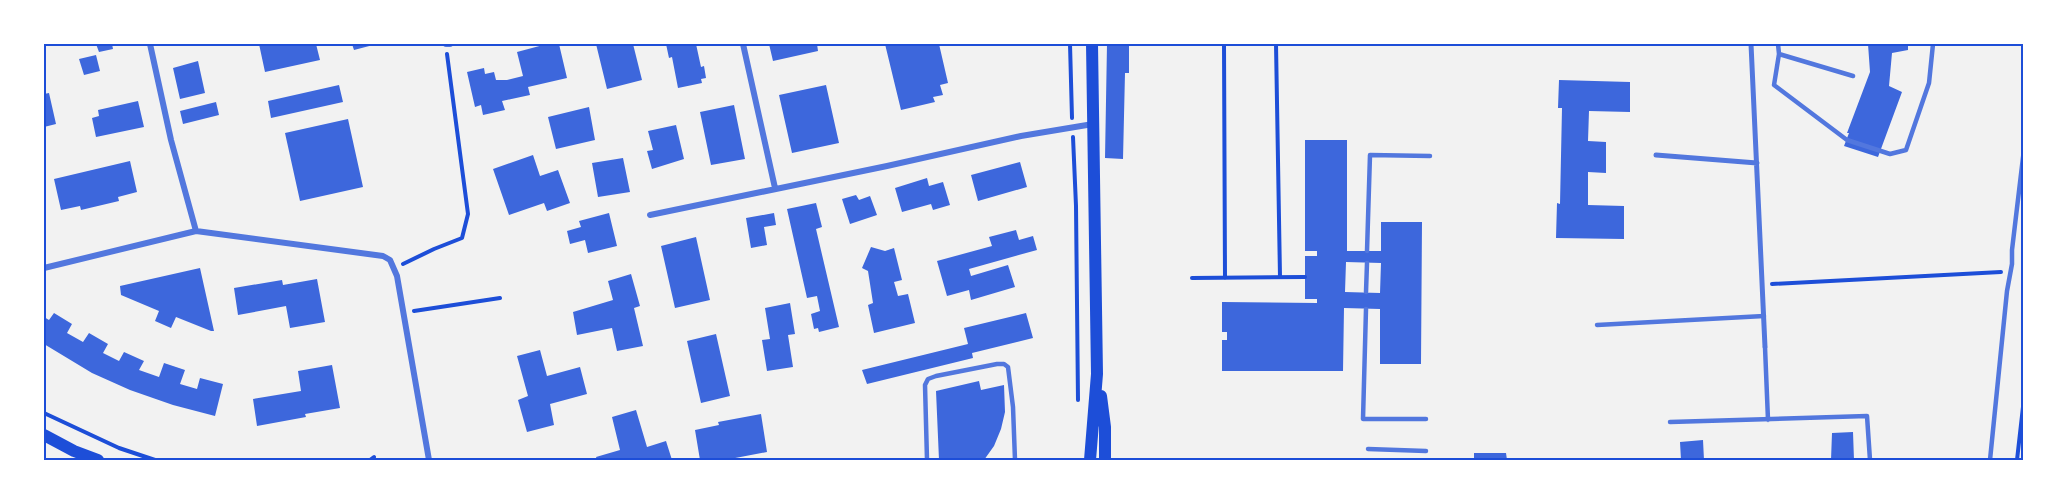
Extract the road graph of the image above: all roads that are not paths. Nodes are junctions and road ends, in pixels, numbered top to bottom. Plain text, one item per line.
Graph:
1 (150, 44) edge
2 (743, 44) edge
3 (1092, 44) edge
4 (1751, 44) edge
5 (1778, 44) edge
6 (1933, 44) edge
7 (1779, 54) junction
8 (1853, 76) dead end
9 (1094, 123) junction
10 (2024, 149) edge
11 (1656, 155) dead end
12 (1430, 156) dead end
13 (1757, 163) junction
14 (775, 188) junction
15 (650, 215) dead end
16 (196, 231) junction
17 (1367, 251) dead end
18 (1367, 263) dead end
19 (44, 268) edge
20 (1366, 292) dead end
21 (1366, 309) dead end
22 (1764, 316) junction
23 (1597, 326) dead end
24 (1765, 347) joint
25 (1097, 374) junction
26 (1426, 419) dead end
27 (1768, 420) junction
28 (1670, 422) dead end
29 (44, 435) edge
30 (1368, 449) dead end
31 (1426, 451) dead end
32 (98, 460) edge
33 (429, 460) edge
34 (927, 460) edge
35 (1015, 460) edge
36 (1090, 460) edge
37 (1105, 460) edge
38 (1870, 460) edge
39 (1990, 460) edge

1 - 16 street
2 - 14 street
3 - 9 main road
4 - 13 street
5 - 7 lane
6 - 7 lane
7 - 8 lane
9 - 14 street
9 - 25 main road
10 - 39 lane
11 - 13 street
12 - 17 lane
13 - 22 street
14 - 15 street
16 - 19 street
16 - 33 street
18 - 20 lane
21 - 26 lane
22 - 23 lane
22 - 24 street
24 - 27 lane
25 - 36 main road
25 - 37 main road
27 - 28 lane
27 - 38 lane
29 - 32 main road
30 - 31 lane
34 - 35 lane

